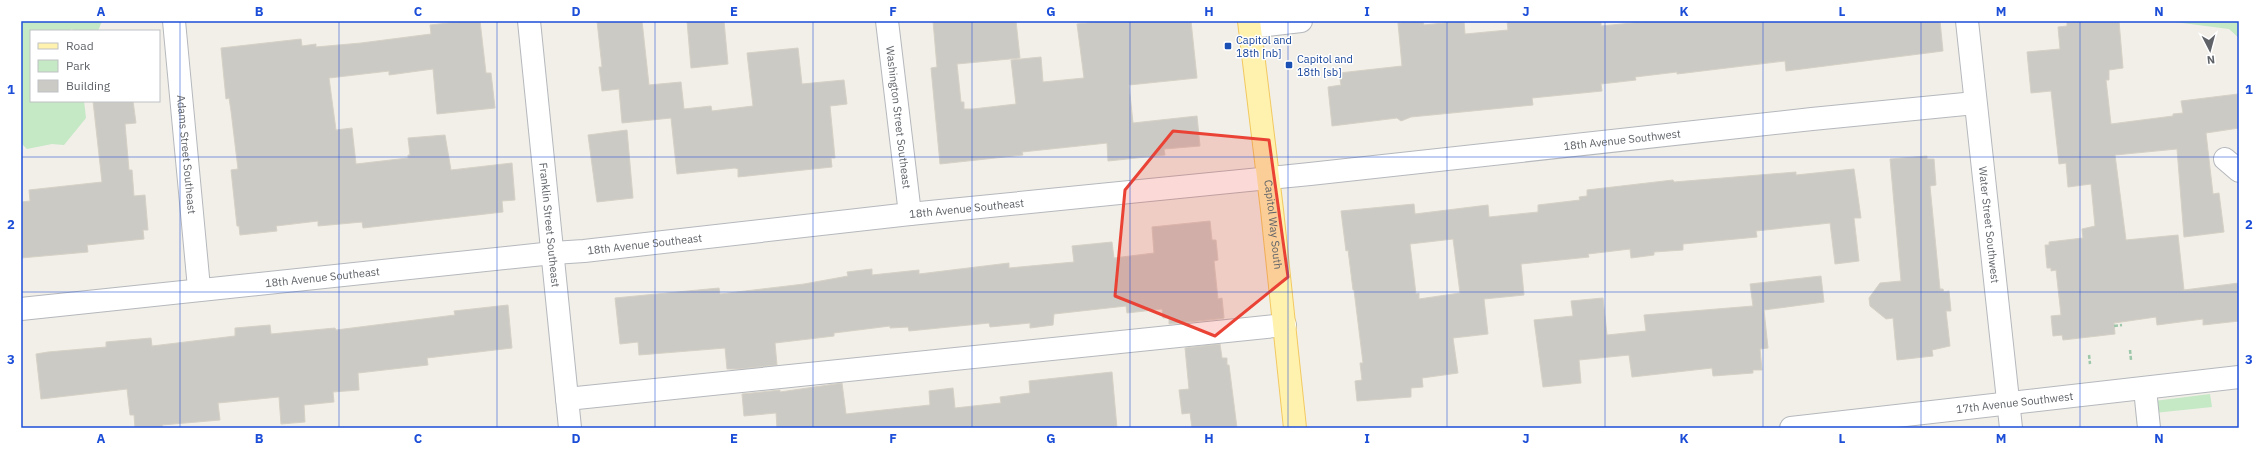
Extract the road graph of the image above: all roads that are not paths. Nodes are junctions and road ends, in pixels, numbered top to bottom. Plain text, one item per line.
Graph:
1 (174, 21) edge
2 (529, 21) edge
3 (887, 21) edge
4 (1302, 21) edge
5 (1968, 21) edge
6 (1249, 24) edge
7 (1975, 104) junction
8 (1269, 179) junction
9 (910, 214) junction
10 (553, 253) junction
11 (199, 288) junction
12 (21, 309) edge
13 (1285, 325) junction
14 (2239, 377) edge
15 (2145, 389) junction
16 (567, 399) junction
17 (2009, 403) junction
18 (570, 428) edge
19 (1295, 428) edge
20 (1791, 428) edge
21 (2011, 428) edge
22 (2149, 428) edge

1 - 11 street, Adams Street Southeast
2 - 10 street, Franklin Street Southeast
3 - 9 street, Washington Street Southeast
4 - 6 street
5 - 7 street, Water Street Southwest
6 - 8 main road, Capitol Way South
7 - 8 street, 18th Avenue Southwest
7 - 17 street, Water Street Southwest
8 - 9 street, 18th Avenue Southeast
8 - 13 main road, Capitol Way South
9 - 10 street, 18th Avenue Southeast
10 - 11 street, 18th Avenue Southeast
10 - 16 street, Franklin Street Southeast
11 - 12 street, 18th Avenue Southeast
13 - 16 street
13 - 19 main road, Capitol Way South
14 - 15 street, 17th Avenue Southwest
15 - 17 street, 17th Avenue Southwest
15 - 22 street
16 - 18 street, Franklin Street Southeast
17 - 20 street, 17th Avenue Southwest
17 - 21 street, Water Street Southwest

